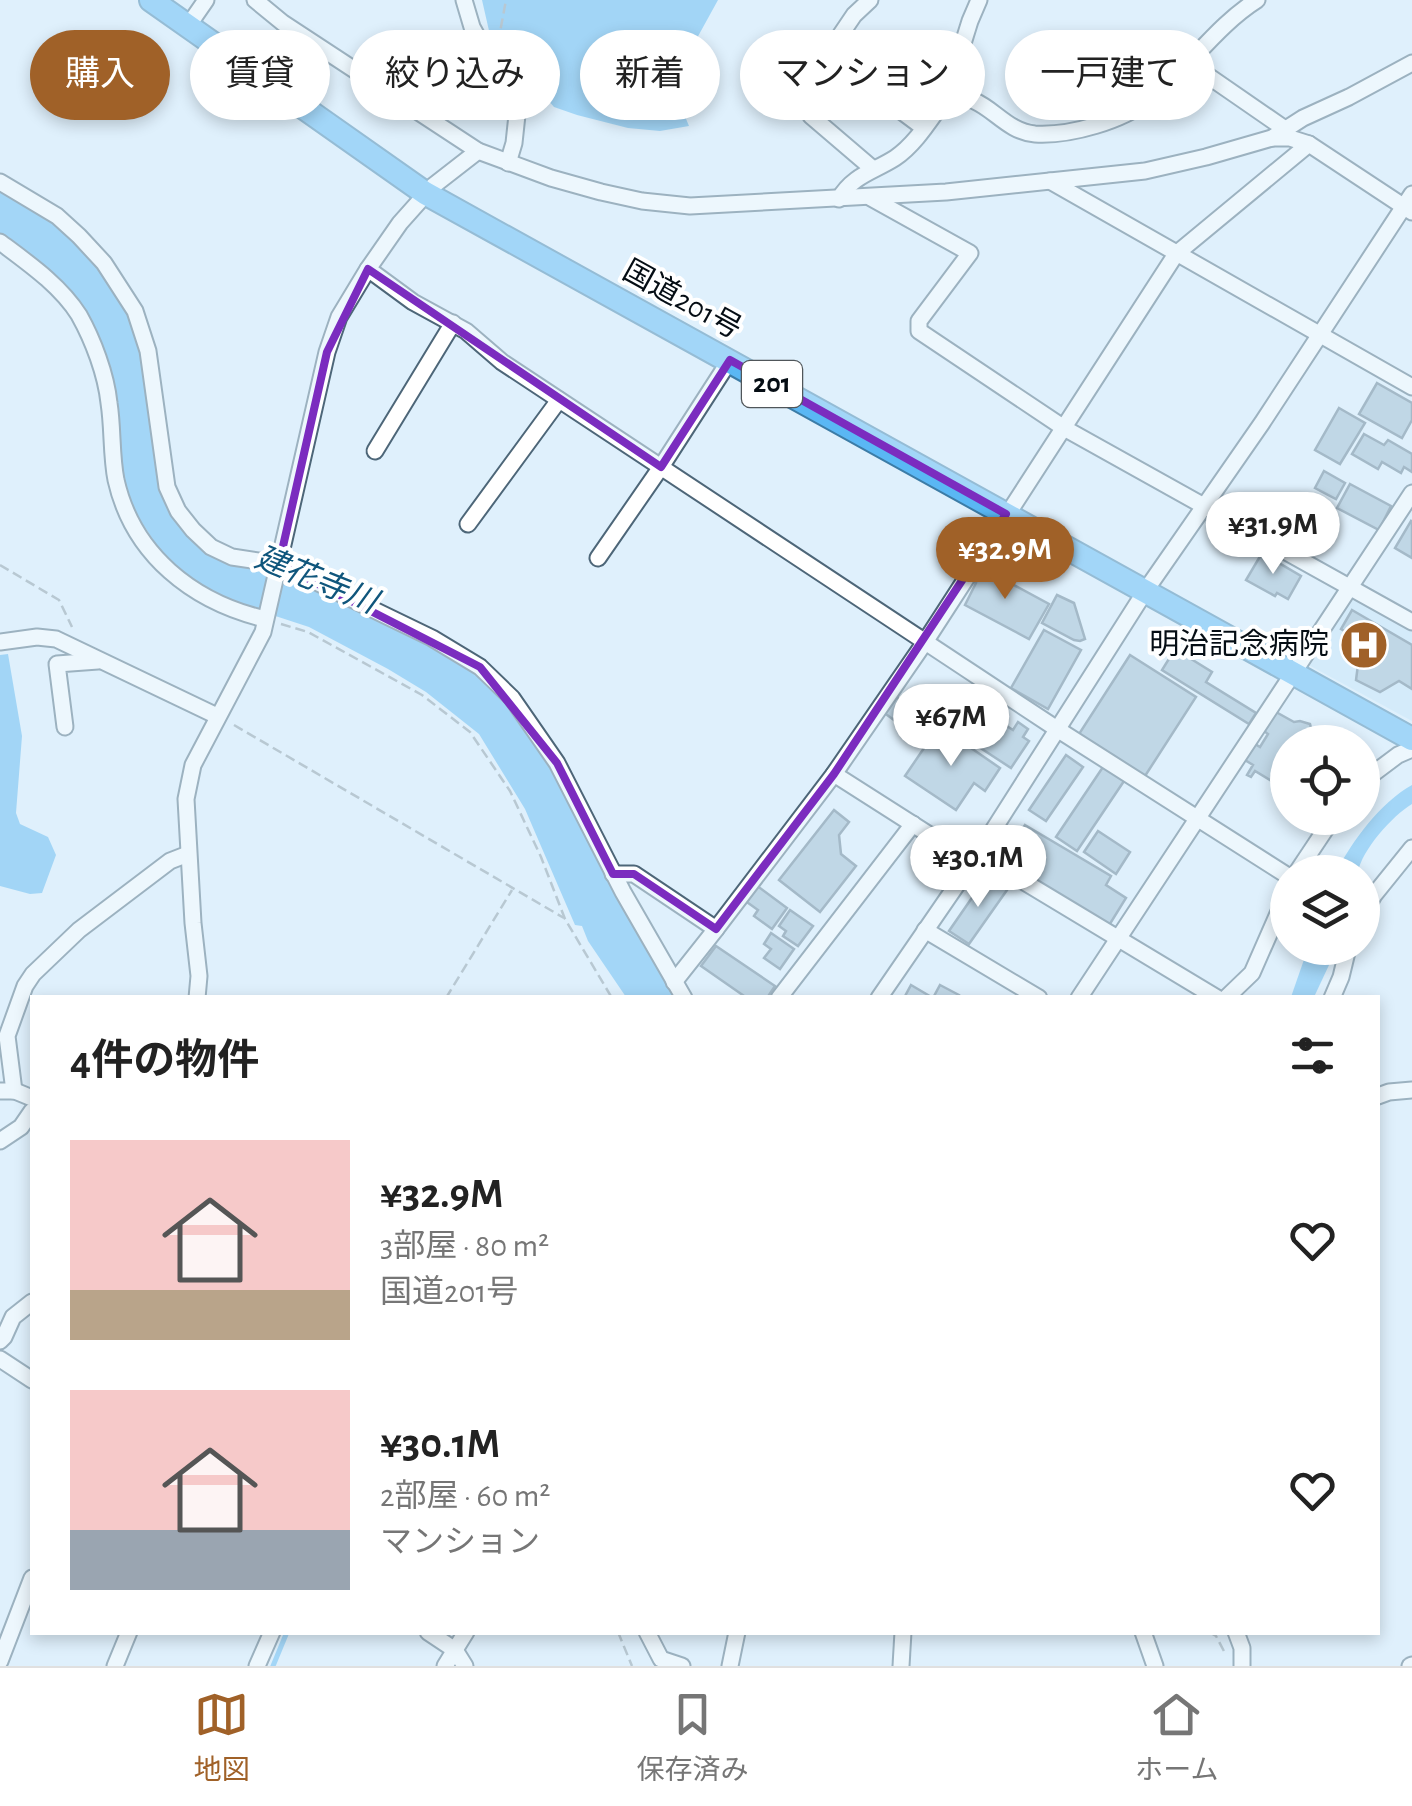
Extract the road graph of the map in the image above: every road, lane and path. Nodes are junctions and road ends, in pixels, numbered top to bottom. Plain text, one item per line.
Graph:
1 (151, 0) edge
2 (206, 0) edge
3 (255, 0) edge
4 (464, 0) edge
5 (870, 0) edge
6 (979, 0) edge
7 (1258, 0) edge
8 (188, 26) junction
9 (844, 30) edge
10 (969, 30) edge
11 (1215, 34) edge
12 (1412, 63) edge
13 (1215, 83) edge
14 (985, 108) edge
15 (816, 120) edge
16 (913, 120) edge
17 (930, 120) edge
18 (1110, 120) edge
19 (924, 128) junction
20 (1279, 133) junction
21 (1308, 144) junction
22 (478, 151) junction
23 (508, 164) junction
24 (873, 169) junction
25 (1050, 181) junction
26 (0, 182) edge
27 (425, 193) junction
28 (869, 197) junction
29 (839, 199) junction
30 (1409, 204) edge
31 (0, 242) edge
32 (1176, 254) junction
33 (368, 269) junction
34 (453, 323) junction
35 (1320, 335) junction
36 (730, 360) junction
37 (1412, 386) edge
38 (559, 400) junction
39 (1064, 428) junction
40 (375, 450) dead end
41 (661, 467) junction
42 (1412, 493) edge
43 (1204, 507) junction
44 (1006, 514) junction
45 (468, 524) dead end
46 (598, 558) dead end
47 (0, 565) edge
48 (278, 567) junction
49 (1350, 588) junction
50 (1146, 590) junction
51 (266, 617) junction
52 (1412, 622) edge
53 (0, 642) edge
54 (925, 642) junction
55 (83, 651) junction
56 (102, 660) junction
57 (1294, 674) junction
58 (217, 716) junction
59 (65, 728) dead end
60 (1058, 729) junction
61 (1412, 739) edge
62 (1412, 749) edge
63 (1380, 768) edge
64 (834, 774) junction
65 (1198, 818) junction
66 (913, 824) junction
67 (1412, 848) edge
68 (188, 854) junction
69 (975, 858) junction
70 (1270, 864) edge
71 (614, 874) junction
72 (512, 888) junction
73 (1380, 888) edge
74 (565, 919) junction
75 (716, 930) junction
76 (925, 930) junction
77 (1270, 932) edge
78 (1118, 938) junction
79 (1344, 965) edge
80 (674, 982) junction
81 (197, 995) edge
82 (448, 995) edge
83 (610, 995) edge
84 (682, 995) edge
85 (781, 995) edge
86 (880, 995) edge
87 (1034, 995) edge
88 (1081, 995) edge
89 (1212, 995) edge
90 (1229, 995) edge
91 (1333, 995) edge
92 (1412, 1090) edge
93 (7, 1091) edge
94 (1380, 1095) edge
95 (30, 1114) edge
96 (0, 1141) edge
97 (30, 1304) edge
98 (0, 1341) edge
99 (0, 1359) edge
100 (30, 1379) edge
101 (30, 1583) edge
102 (129, 1635) edge
103 (271, 1635) edge
104 (432, 1635) edge
105 (452, 1635) edge
106 (464, 1635) edge
107 (619, 1635) edge
108 (648, 1635) edge
109 (736, 1635) edge
110 (902, 1635) edge
111 (1144, 1635) edge
112 (1214, 1635) edge
113 (1237, 1635) edge
114 (455, 1650) junction
115 (0, 1661) edge
116 (116, 1666) edge
117 (258, 1666) edge
118 (435, 1666) edge
119 (445, 1666) edge
120 (466, 1666) edge
121 (632, 1666) edge
122 (682, 1666) edge
123 (730, 1666) edge
124 (901, 1666) edge
125 (1155, 1666) edge
126 (1225, 1666) edge
127 (1242, 1666) edge

1 - 8 highway, 国道201号 / 201
2 - 8 street
3 - 22 street
4 - 23 street
5 - 9 street
6 - 10 street
7 - 11 street
8 - 27 highway, 国道201号 / 201
12 - 20 street
13 - 20 street
14 - 18 street
15 - 24 street
16 - 19 street
17 - 19 street
19 - 24 street
20 - 21 street
20 - 25 street
21 - 30 street
21 - 32 street
22 - 23 street
22 - 27 street
23 - 29 street
24 - 29 street
25 - 28 street
25 - 32 street
26 - 48 street
27 - 33 street
27 - 36 highway, 国道201号 / 201
28 - 29 street
28 - 39 street
30 - 35 street
31 - 51 street
32 - 35 street
32 - 39 street
33 - 34 street
33 - 48 street
34 - 38 street
34 - 40 street
35 - 37 street
35 - 43 street
36 - 41 street
36 - 44 highway, 国道201号 / 201
38 - 41 street
38 - 45 street
39 - 43 street
39 - 44 street
41 - 46 street
41 - 54 street
42 - 49 street
43 - 49 street
43 - 50 street
44 - 50 highway, 国道201号 / 201
44 - 54 street
47 - 55 path
48 - 51 street
48 - 71 street
49 - 52 street
49 - 57 street
50 - 57 highway, 国道201号 / 201
50 - 60 street
51 - 58 street
51 - 74 path
53 - 55 street
54 - 60 street
54 - 64 street
55 - 56 street
56 - 58 street
56 - 59 street
57 - 61 highway, 国道201号 / 201
57 - 65 street
58 - 68 street
58 - 72 path
60 - 65 street
60 - 69 street
62 - 63 street
64 - 66 street
64 - 75 street
65 - 70 street
65 - 78 street
66 - 69 street
66 - 85 street
67 - 73 street
68 - 81 street
68 - 93 street
69 - 76 street
69 - 78 street
71 - 75 street
71 - 80 street
72 - 74 path
72 - 82 path
74 - 83 path
75 - 80 street
76 - 86 street
76 - 87 street
77 - 90 street
78 - 88 street
78 - 89 street
79 - 91 street
80 - 84 street
92 - 94 street
95 - 96 street
97 - 98 street
99 - 100 street
101 - 115 street
102 - 116 street
103 - 117 street
104 - 114 street
105 - 114 street
106 - 114 street
107 - 121 path
108 - 122 street
109 - 123 street
110 - 124 street
111 - 125 street
112 - 126 path
113 - 127 street
114 - 118 street
114 - 119 street
114 - 120 street

